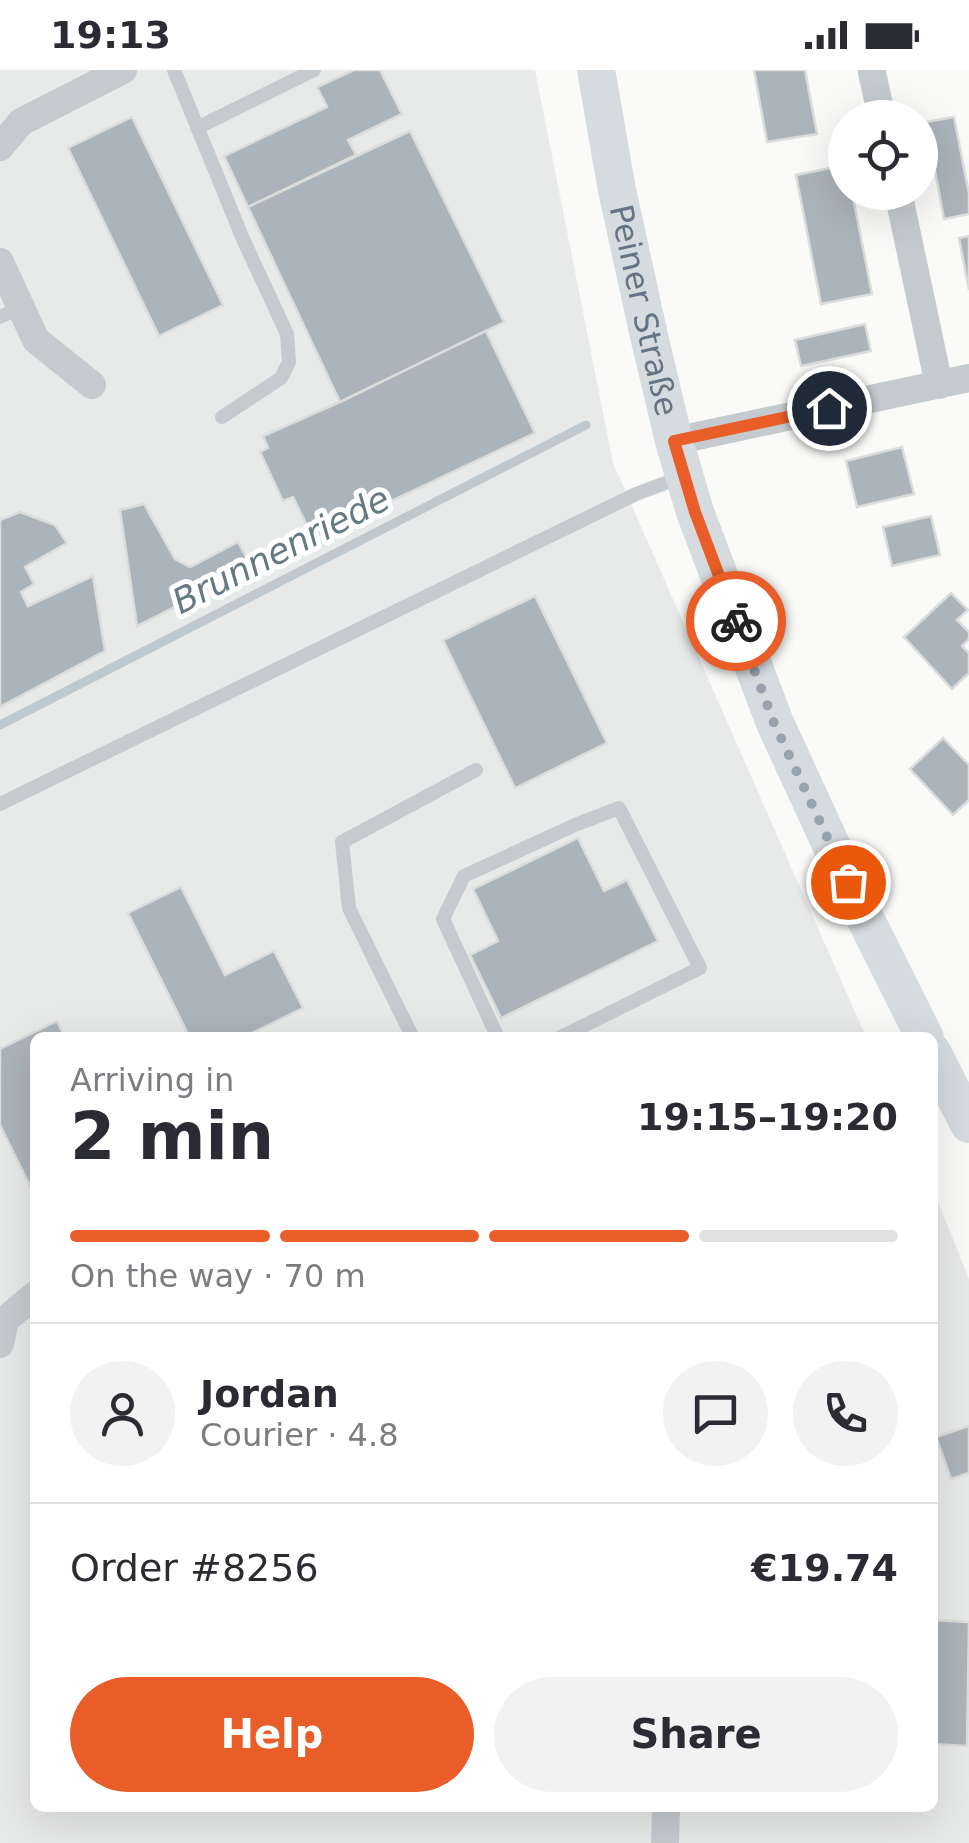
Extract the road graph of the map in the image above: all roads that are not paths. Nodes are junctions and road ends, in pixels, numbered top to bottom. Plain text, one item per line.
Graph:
1 (122, 70) edge
2 (174, 70) edge
3 (314, 70) edge
4 (596, 70) edge
5 (872, 73) dead end
6 (878, 100) edge
7 (197, 128) junction
8 (3, 133) edge
9 (902, 210) edge
10 (0, 262) edge
11 (10, 312) edge
12 (969, 378) edge
13 (92, 384) dead end
14 (939, 384) junction
15 (222, 417) dead end
16 (679, 459) junction
17 (476, 770) dead end
18 (0, 804) edge
19 (410, 1032) edge
20 (495, 1032) edge
21 (571, 1032) edge
22 (922, 1032) edge
23 (938, 1064) edge
24 (969, 1124) edge
25 (30, 1300) edge
26 (2, 1326) edge
27 (666, 1812) edge
28 (665, 1843) edge

1 - 8 street
2 - 7 lane
3 - 7 lane
4 - 16 main road, Peiner Straße
5 - 6 street
7 - 15 lane
9 - 14 street
10 - 11 street
11 - 13 street
12 - 14 street
14 - 16 street
16 - 18 lane
16 - 22 main road, Peiner Straße
17 - 19 lane
20 - 21 lane
23 - 24 main road
25 - 26 street
27 - 28 street

